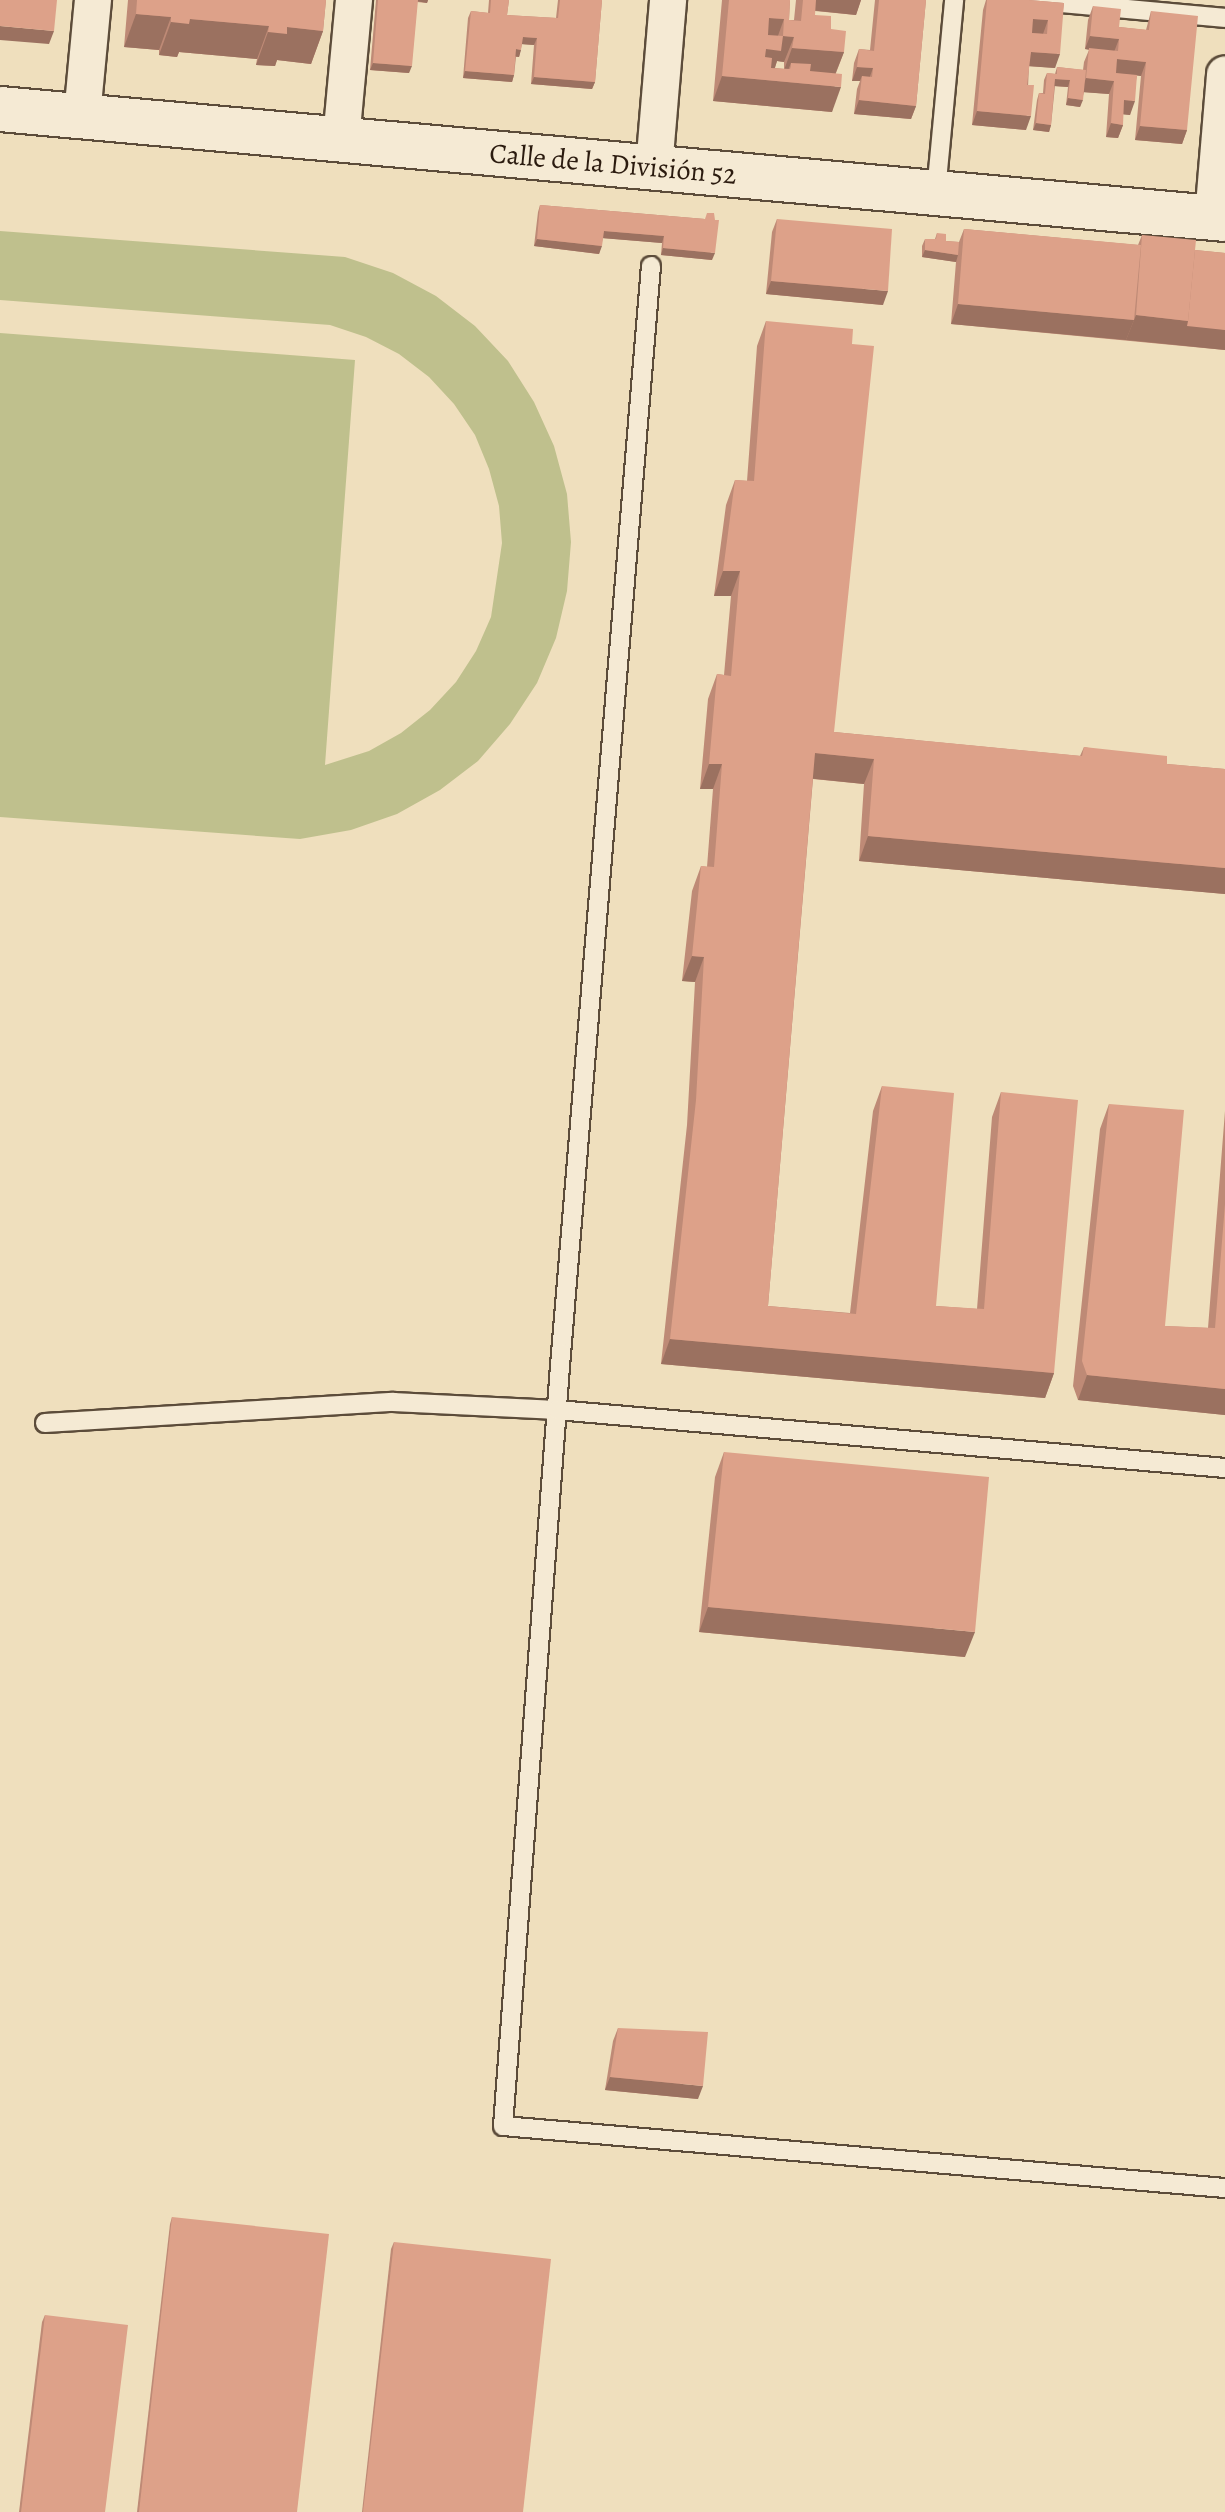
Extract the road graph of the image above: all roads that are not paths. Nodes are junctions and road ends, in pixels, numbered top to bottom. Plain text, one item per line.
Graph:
1 (93, 0) edge
2 (354, 0) edge
3 (668, 0) edge
4 (954, 0) edge
5 (1029, 0) edge
6 (1111, 4) edge
7 (1225, 18) edge
8 (1225, 75) edge
9 (0, 109) edge
10 (82, 116) junction
11 (341, 140) junction
12 (654, 168) junction
13 (936, 193) junction
14 (1219, 219) edge
15 (651, 266) dead end
16 (557, 1410) junction
17 (45, 1423) dead end
18 (1225, 1468) edge
19 (1225, 2188) edge

1 - 10 street
2 - 11 street
3 - 12 street
4 - 13 lane
5 - 6 lane
6 - 7 lane
8 - 14 street
9 - 10 main road, Calle de la División 52
10 - 11 main road, Calle de la División 52
11 - 12 main road, Calle de la División 52
12 - 13 main road, Calle de la División 52
13 - 14 main road, Calle de la División 52
15 - 16 lane
16 - 17 lane
16 - 18 lane
16 - 19 lane

